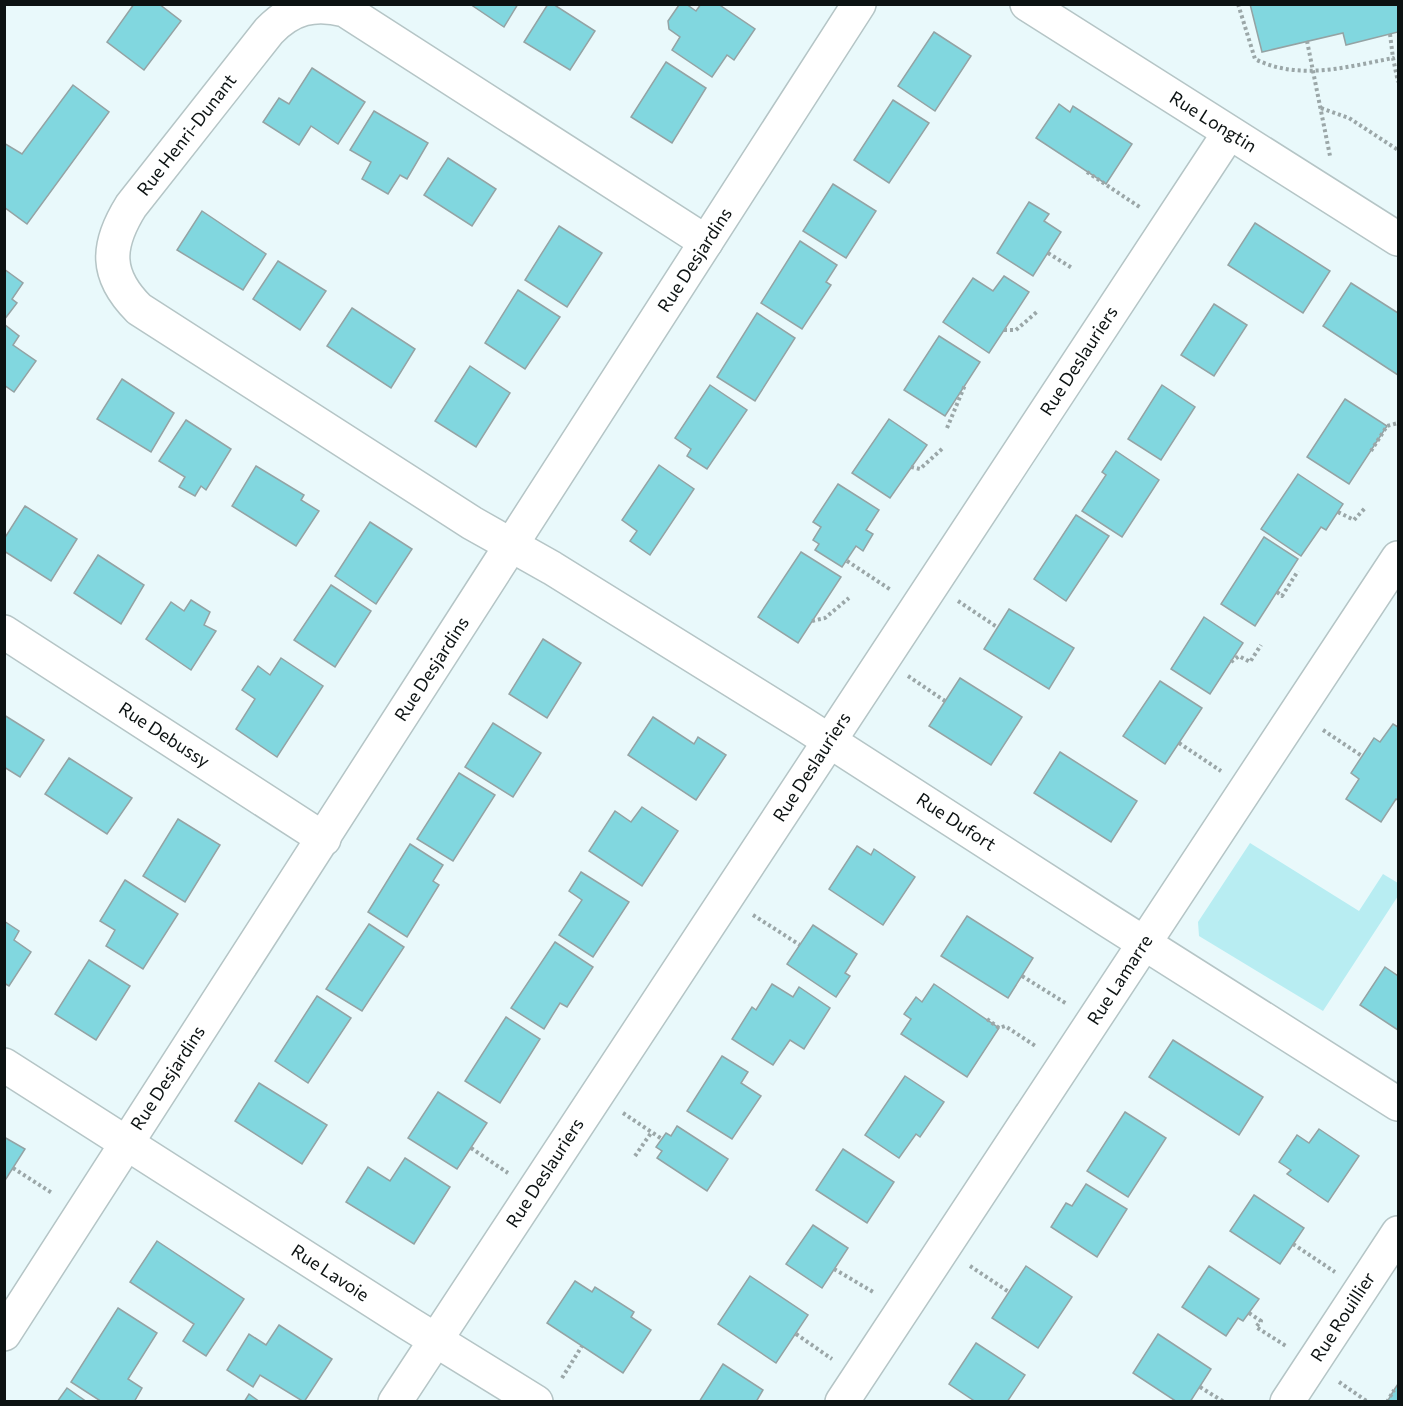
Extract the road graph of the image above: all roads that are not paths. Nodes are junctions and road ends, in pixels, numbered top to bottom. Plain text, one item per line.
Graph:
1 (859, 4) edge
2 (1027, 4) edge
3 (1230, 133) junction
4 (1398, 239) edge
5 (706, 242) junction
6 (512, 545) junction
7 (1398, 558) edge
8 (4, 632) edge
9 (831, 741) junction
10 (324, 838) junction
11 (1144, 944) junction
12 (4, 1065) edge
13 (1398, 1104) edge
14 (126, 1143) junction
15 (1398, 1233) edge
16 (4, 1334) edge
17 (435, 1340) junction
18 (395, 1401) edge
19 (536, 1401) edge
20 (843, 1401) edge
21 (1287, 1401) edge

1 - 5 street, Rue Desjardins
2 - 3 street, Rue Longtin
3 - 4 street, Rue Longtin
3 - 9 street, Rue Deslauriers
5 - 6 street, Rue Desjardins
5 - 6 street, Rue Henri-Dunant
6 - 9 street, Rue Dufort
6 - 10 street, Rue Desjardins
7 - 11 street, Rue Lamarre
8 - 10 street, Rue Debussy
9 - 11 street, Rue Dufort
9 - 17 street, Rue Deslauriers
10 - 14 street, Rue Desjardins
11 - 13 street, Rue Dufort
11 - 20 street, Rue Lamarre
12 - 14 street
14 - 16 street, Rue Desjardins
14 - 17 street, Rue Lavoie
15 - 21 street, Rue Rouillier
17 - 18 street, Rue Deslauriers
17 - 19 street, Rue Lavoie

